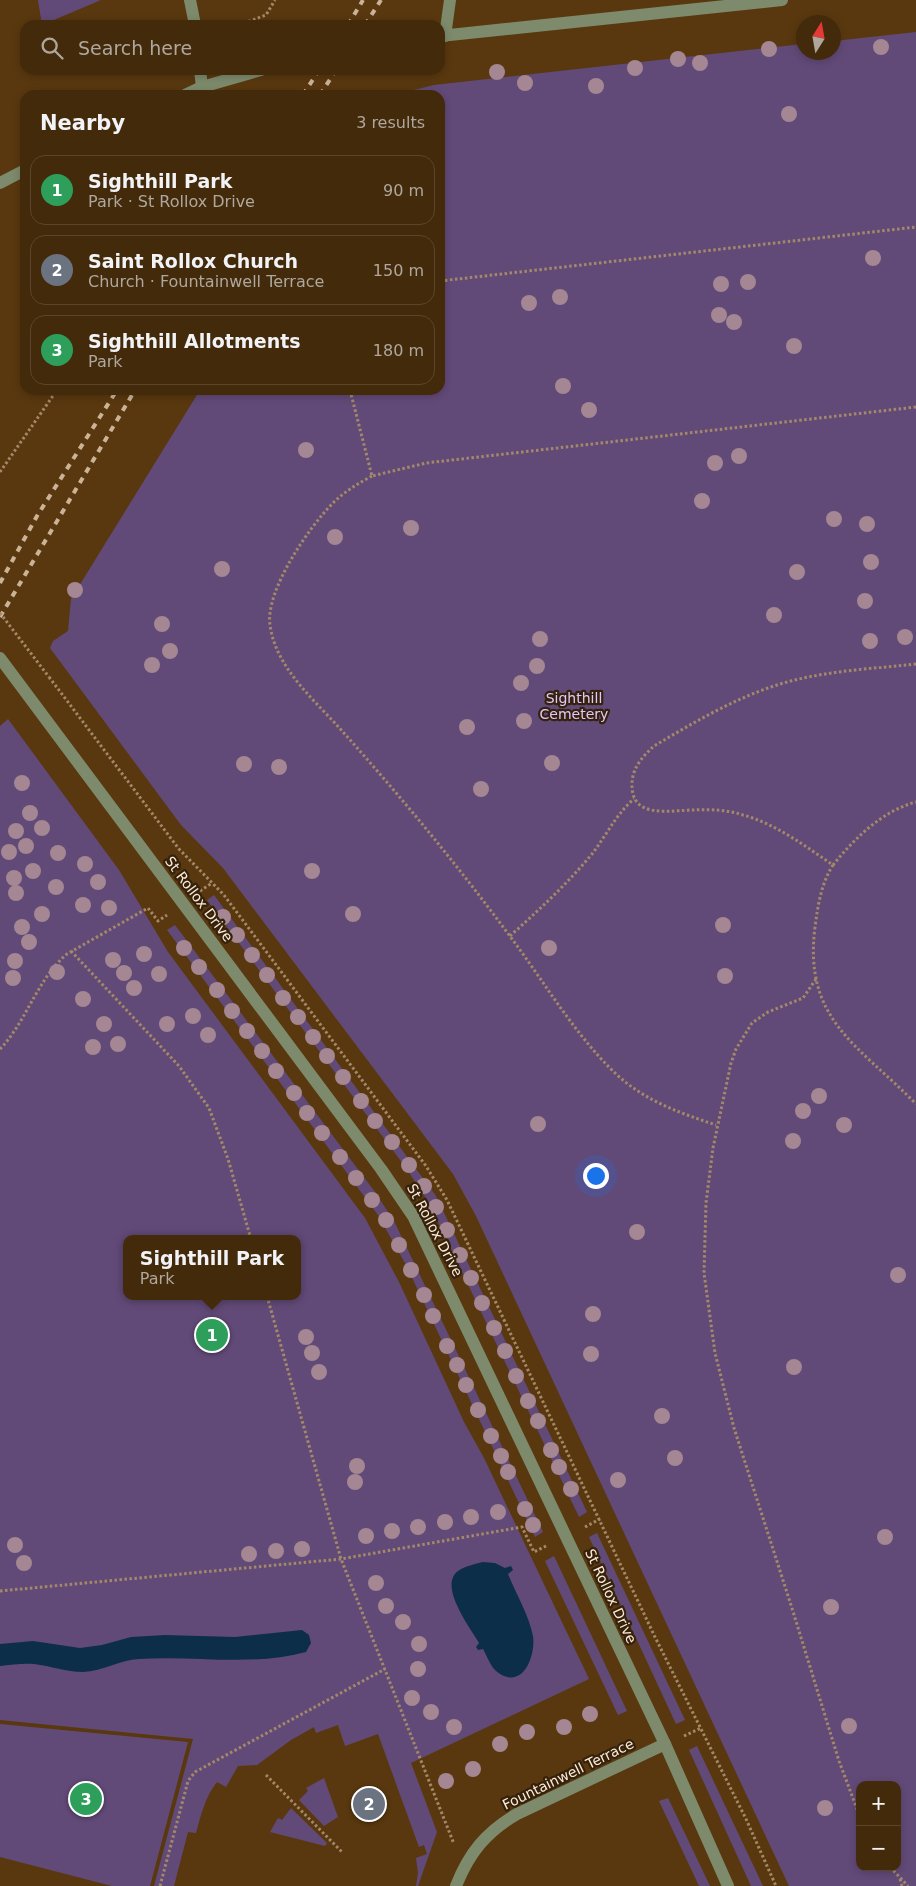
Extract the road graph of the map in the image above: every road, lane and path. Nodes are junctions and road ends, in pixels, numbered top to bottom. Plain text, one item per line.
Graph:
1 (190, 0) edge
2 (275, 0) edge
3 (450, 0) edge
4 (782, 0) edge
5 (194, 20) edge
6 (252, 20) edge
7 (445, 22) edge
8 (445, 36) edge
9 (201, 75) edge
10 (242, 75) edge
11 (202, 87) junction
12 (196, 90) edge
13 (20, 173) edge
14 (0, 183) edge
15 (916, 227) edge
16 (445, 280) edge
17 (54, 395) edge
18 (351, 395) edge
19 (916, 407) edge
20 (0, 472) edge
21 (372, 476) junction
22 (0, 613) edge
23 (0, 658) edge
24 (916, 664) edge
25 (49, 677) dead end
26 (634, 799) junction
27 (916, 802) edge
28 (833, 864) junction
29 (184, 903) junction
30 (510, 936) junction
31 (71, 951) junction
32 (816, 979) junction
33 (0, 1049) edge
34 (916, 1104) edge
35 (716, 1125) junction
36 (250, 1235) edge
37 (268, 1300) edge
38 (566, 1536) junction
39 (341, 1560) junction
40 (0, 1591) edge
41 (385, 1670) junction
42 (665, 1744) junction
43 (266, 1775) dead end
44 (856, 1806) edge
45 (342, 1852) dead end
46 (464, 1868) junction
47 (893, 1871) edge
48 (900, 1879) junction
49 (160, 1886) edge
50 (456, 1886) edge
51 (728, 1886) edge
52 (902, 1886) edge
53 (908, 1886) edge

1 - 5 street
2 - 6 path
3 - 7 street
4 - 8 street
9 - 11 street
10 - 11 street
11 - 12 street
13 - 14 street
15 - 16 path
17 - 20 path
18 - 21 path
19 - 21 path
21 - 30 path
22 - 25 path, bridge
23 - 29 street, St Rollox Drive
24 - 26 path
26 - 28 path
26 - 30 path
27 - 28 path
28 - 32 path
29 - 31 path
29 - 38 street, St Rollox Drive
30 - 35 path
31 - 33 path
31 - 36 path
32 - 34 path
32 - 35 path
35 - 44 path
37 - 39 path
38 - 39 path
38 - 42 street, St Rollox Drive
39 - 40 path
39 - 41 path
41 - 46 path
41 - 49 path
42 - 46 street, Fountainwell Terrace
42 - 51 street, St Rollox Drive
43 - 45 path
46 - 50 street, Fountainwell Terrace
47 - 48 path
48 - 52 path
48 - 53 path

